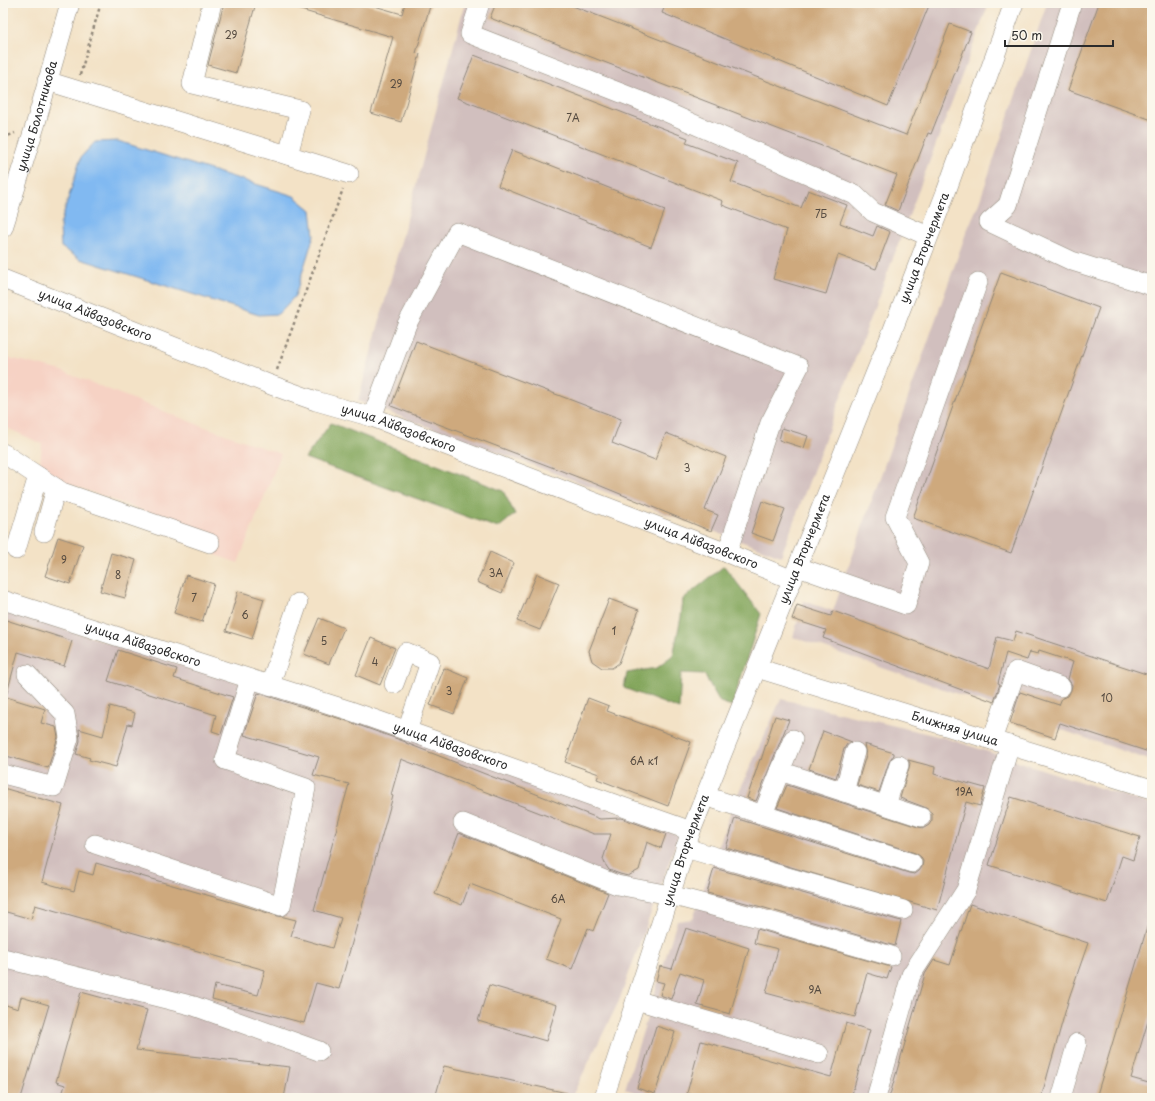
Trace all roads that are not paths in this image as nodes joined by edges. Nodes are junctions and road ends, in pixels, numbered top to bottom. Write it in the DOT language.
graph roads {
  1 [pos="70,3"];
  2 [pos="212,3"];
  3 [pos="480,3"];
  4 [pos="1014,3"];
  5 [pos="1072,3"];
  6 [pos="47,81"];
  7 [pos="288,155"];
  8 [pos="349,174"];
  9 [pos="3,228"];
  10 [pos="928,236"];
  11 [pos="3,279"];
  12 [pos="978,282"];
  13 [pos="1152,286"];
  14 [pos="372,417"];
  15 [pos="3,453"];
  16 [pos="38,476"];
  17 [pos="56,488"];
  18 [pos="44,532"];
  19 [pos="210,544"];
  20 [pos="16,550"];
  21 [pos="727,553"];
  22 [pos="795,574"];
  23 [pos="3,600"];
  24 [pos="298,603"];
  25 [pos="757,668"];
  26 [pos="27,674"];
  27 [pos="250,679"];
  28 [pos="394,684"];
  29 [pos="270,685"];
  30 [pos="1061,686"];
  31 [pos="407,731"];
  32 [pos="793,739"];
  33 [pos="992,740"];
  34 [pos="1010,745"];
  35 [pos="855,752"];
  36 [pos="899,765"];
  37 [pos="780,771"];
  38 [pos="3,774"];
  39 [pos="1152,790"];
  40 [pos="844,792"];
  41 [pos="705,796"];
  42 [pos="886,805"];
  43 [pos="763,814"];
  44 [pos="921,817"];
  45 [pos="463,823"];
  46 [pos="688,840"];
  47 [pos="95,844"];
  48 [pos="912,863"];
  49 [pos="670,895"];
  50 [pos="903,910"];
  51 [pos="891,956"];
  52 [pos="3,958"];
  53 [pos="636,1000"];
  54 [pos="1077,1043"];
  55 [pos="319,1051"];
  56 [pos="819,1054"];
  57 [pos="604,1098"];
  58 [pos="876,1098"];
  59 [pos="1061,1098"];
  1 -- 6 [label="street, улица Болотникова"];
  2 -- 7 [label="street"];
  3 -- 10 [label="street"];
  4 -- 10 [label="street, улица Вторчермета"];
  5 -- 13 [label="street"];
  6 -- 7 [label="street"];
  6 -- 9 [label="street, улица Болотникова"];
  7 -- 8 [label="street"];
  10 -- 22 [label="street, улица Вторчермета"];
  11 -- 14 [label="street, улица Айвазовского"];
  12 -- 22 [label="street, улица Айвазовского"];
  14 -- 21 [label="street, улица Айвазовского"];
  14 -- 21 [label="street"];
  15 -- 16 [label="street"];
  16 -- 17 [label="street"];
  16 -- 20 [label="street"];
  17 -- 18 [label="street"];
  17 -- 19 [label="street"];
  21 -- 22 [label="street, улица Айвазовского"];
  22 -- 25 [label="street, улица Вторчермета"];
  23 -- 27 [label="street, улица Айвазовского"];
  24 -- 29 [label="street"];
  25 -- 33 [label="street, Ближняя улица"];
  25 -- 41 [label="street, улица Вторчермета"];
  26 -- 38 [label="street"];
  27 -- 29 [label="street, улица Айвазовского"];
  27 -- 47 [label="street"];
  28 -- 31 [label="street"];
  29 -- 31 [label="street, улица Айвазовского"];
  30 -- 33 [label="street"];
  31 -- 46 [label="street, улица Айвазовского"];
  32 -- 37 [label="street"];
  33 -- 34 [label="street, Ближняя улица"];
  34 -- 39 [label="street, Ближняя улица"];
  34 -- 58 [label="street"];
  35 -- 40 [label="street"];
  36 -- 42 [label="street"];
  37 -- 40 [label="street"];
  37 -- 43 [label="street"];
  40 -- 42 [label="street"];
  41 -- 43 [label="street"];
  41 -- 46 [label="street, улица Вторчермета"];
  42 -- 44 [label="street"];
  43 -- 48 [label="street"];
  45 -- 49 [label="street"];
  46 -- 49 [label="street, улица Вторчермета"];
  46 -- 50 [label="street, улица Айвазовского"];
  49 -- 51 [label="street"];
  49 -- 53 [label="street, улица Вторчермета"];
  52 -- 55 [label="street"];
  53 -- 56 [label="street"];
  53 -- 57 [label="street, улица Вторчермета"];
  54 -- 59 [label="street"];
}
